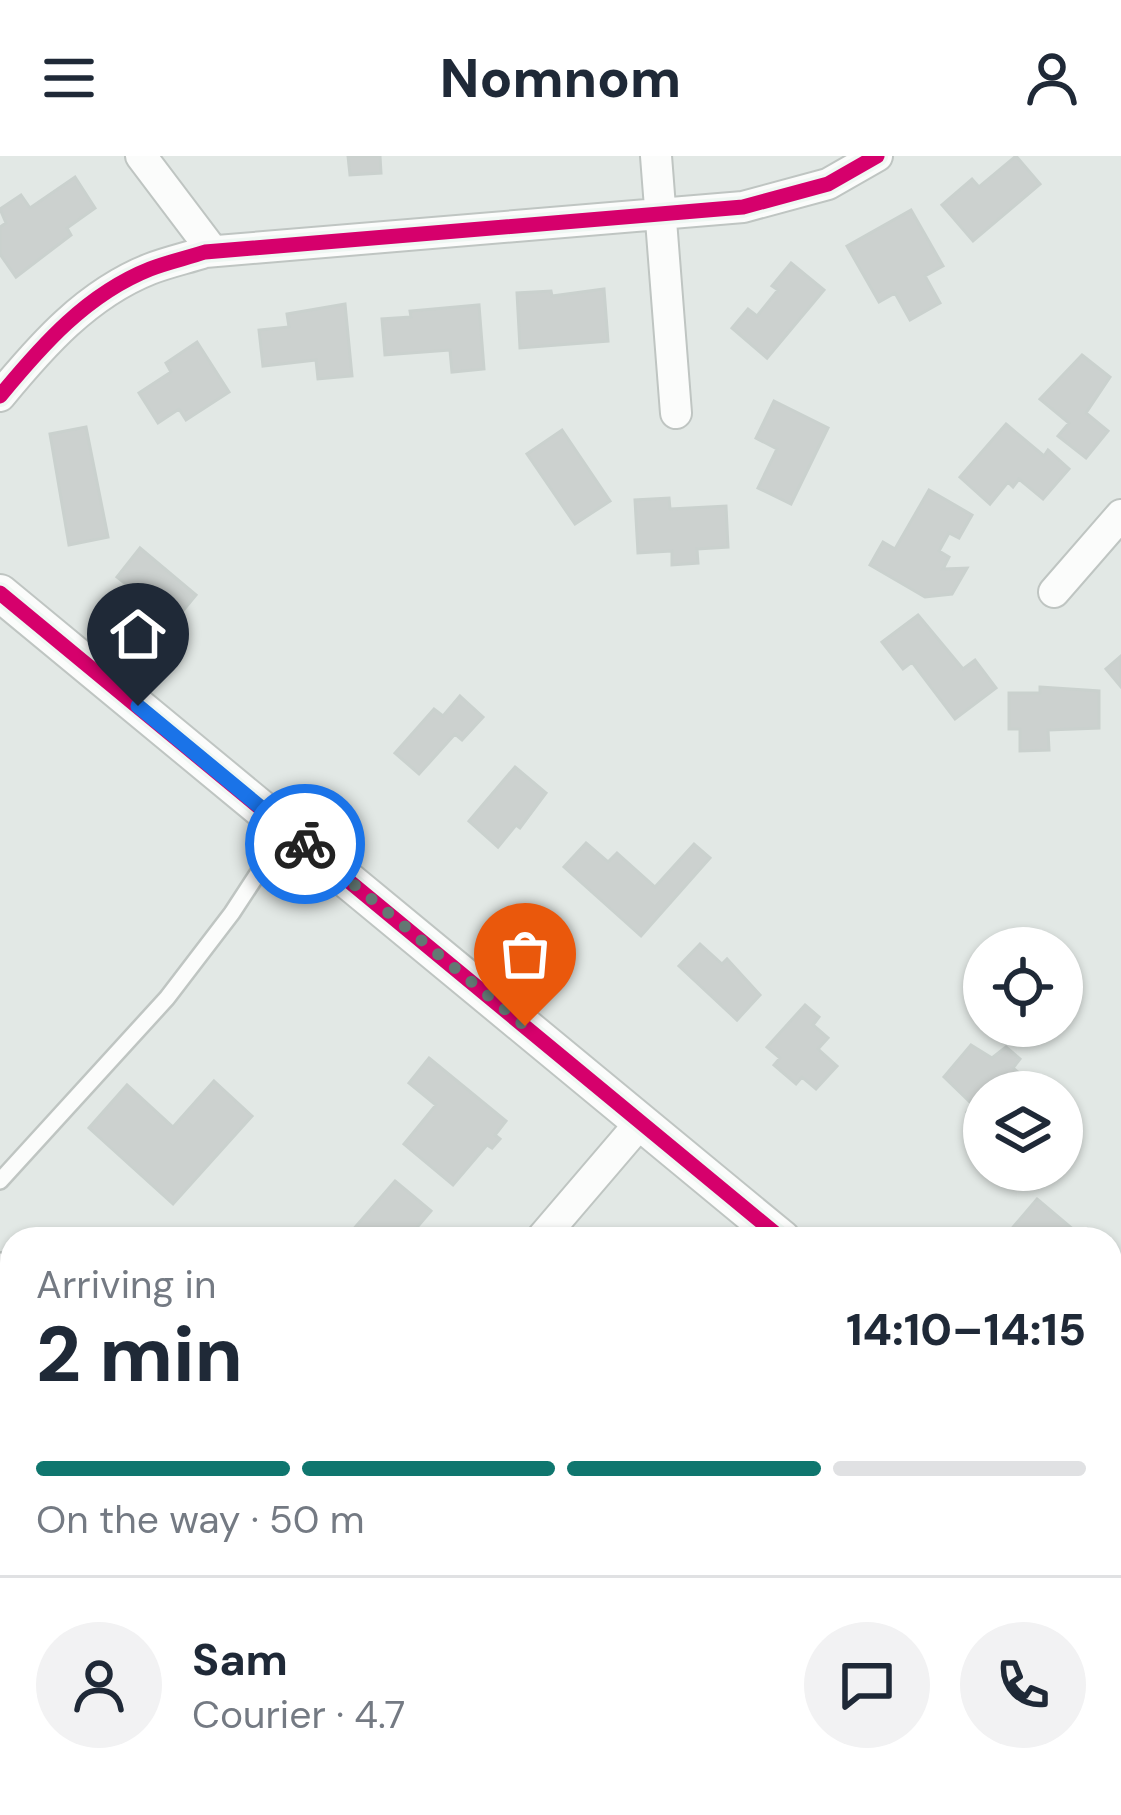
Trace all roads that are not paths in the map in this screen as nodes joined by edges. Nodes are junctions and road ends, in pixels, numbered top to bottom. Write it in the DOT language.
graph roads {
  1 [pos="141,156"];
  2 [pos="656,156"];
  3 [pos="877,156"];
  4 [pos="661,213"];
  5 [pos="212,250"];
  6 [pos="0,396"];
  7 [pos="676,412"];
  8 [pos="1121,515"];
  9 [pos="1054,592"];
  10 [pos="0,593"];
  11 [pos="287,829"];
  12 [pos="641,1122"];
  13 [pos="0,1180"];
  14 [pos="551,1227"];
  15 [pos="768,1227"];
  1 -- 5 [label="street"];
  2 -- 4 [label="street"];
  3 -- 4 [label="street"];
  4 -- 5 [label="street"];
  4 -- 7 [label="street"];
  5 -- 6 [label="street"];
  8 -- 9 [label="street"];
  10 -- 11 [label="street"];
  11 -- 12 [label="street"];
  11 -- 13 [label="lane"];
  12 -- 14 [label="street"];
  12 -- 15 [label="street"];
}
